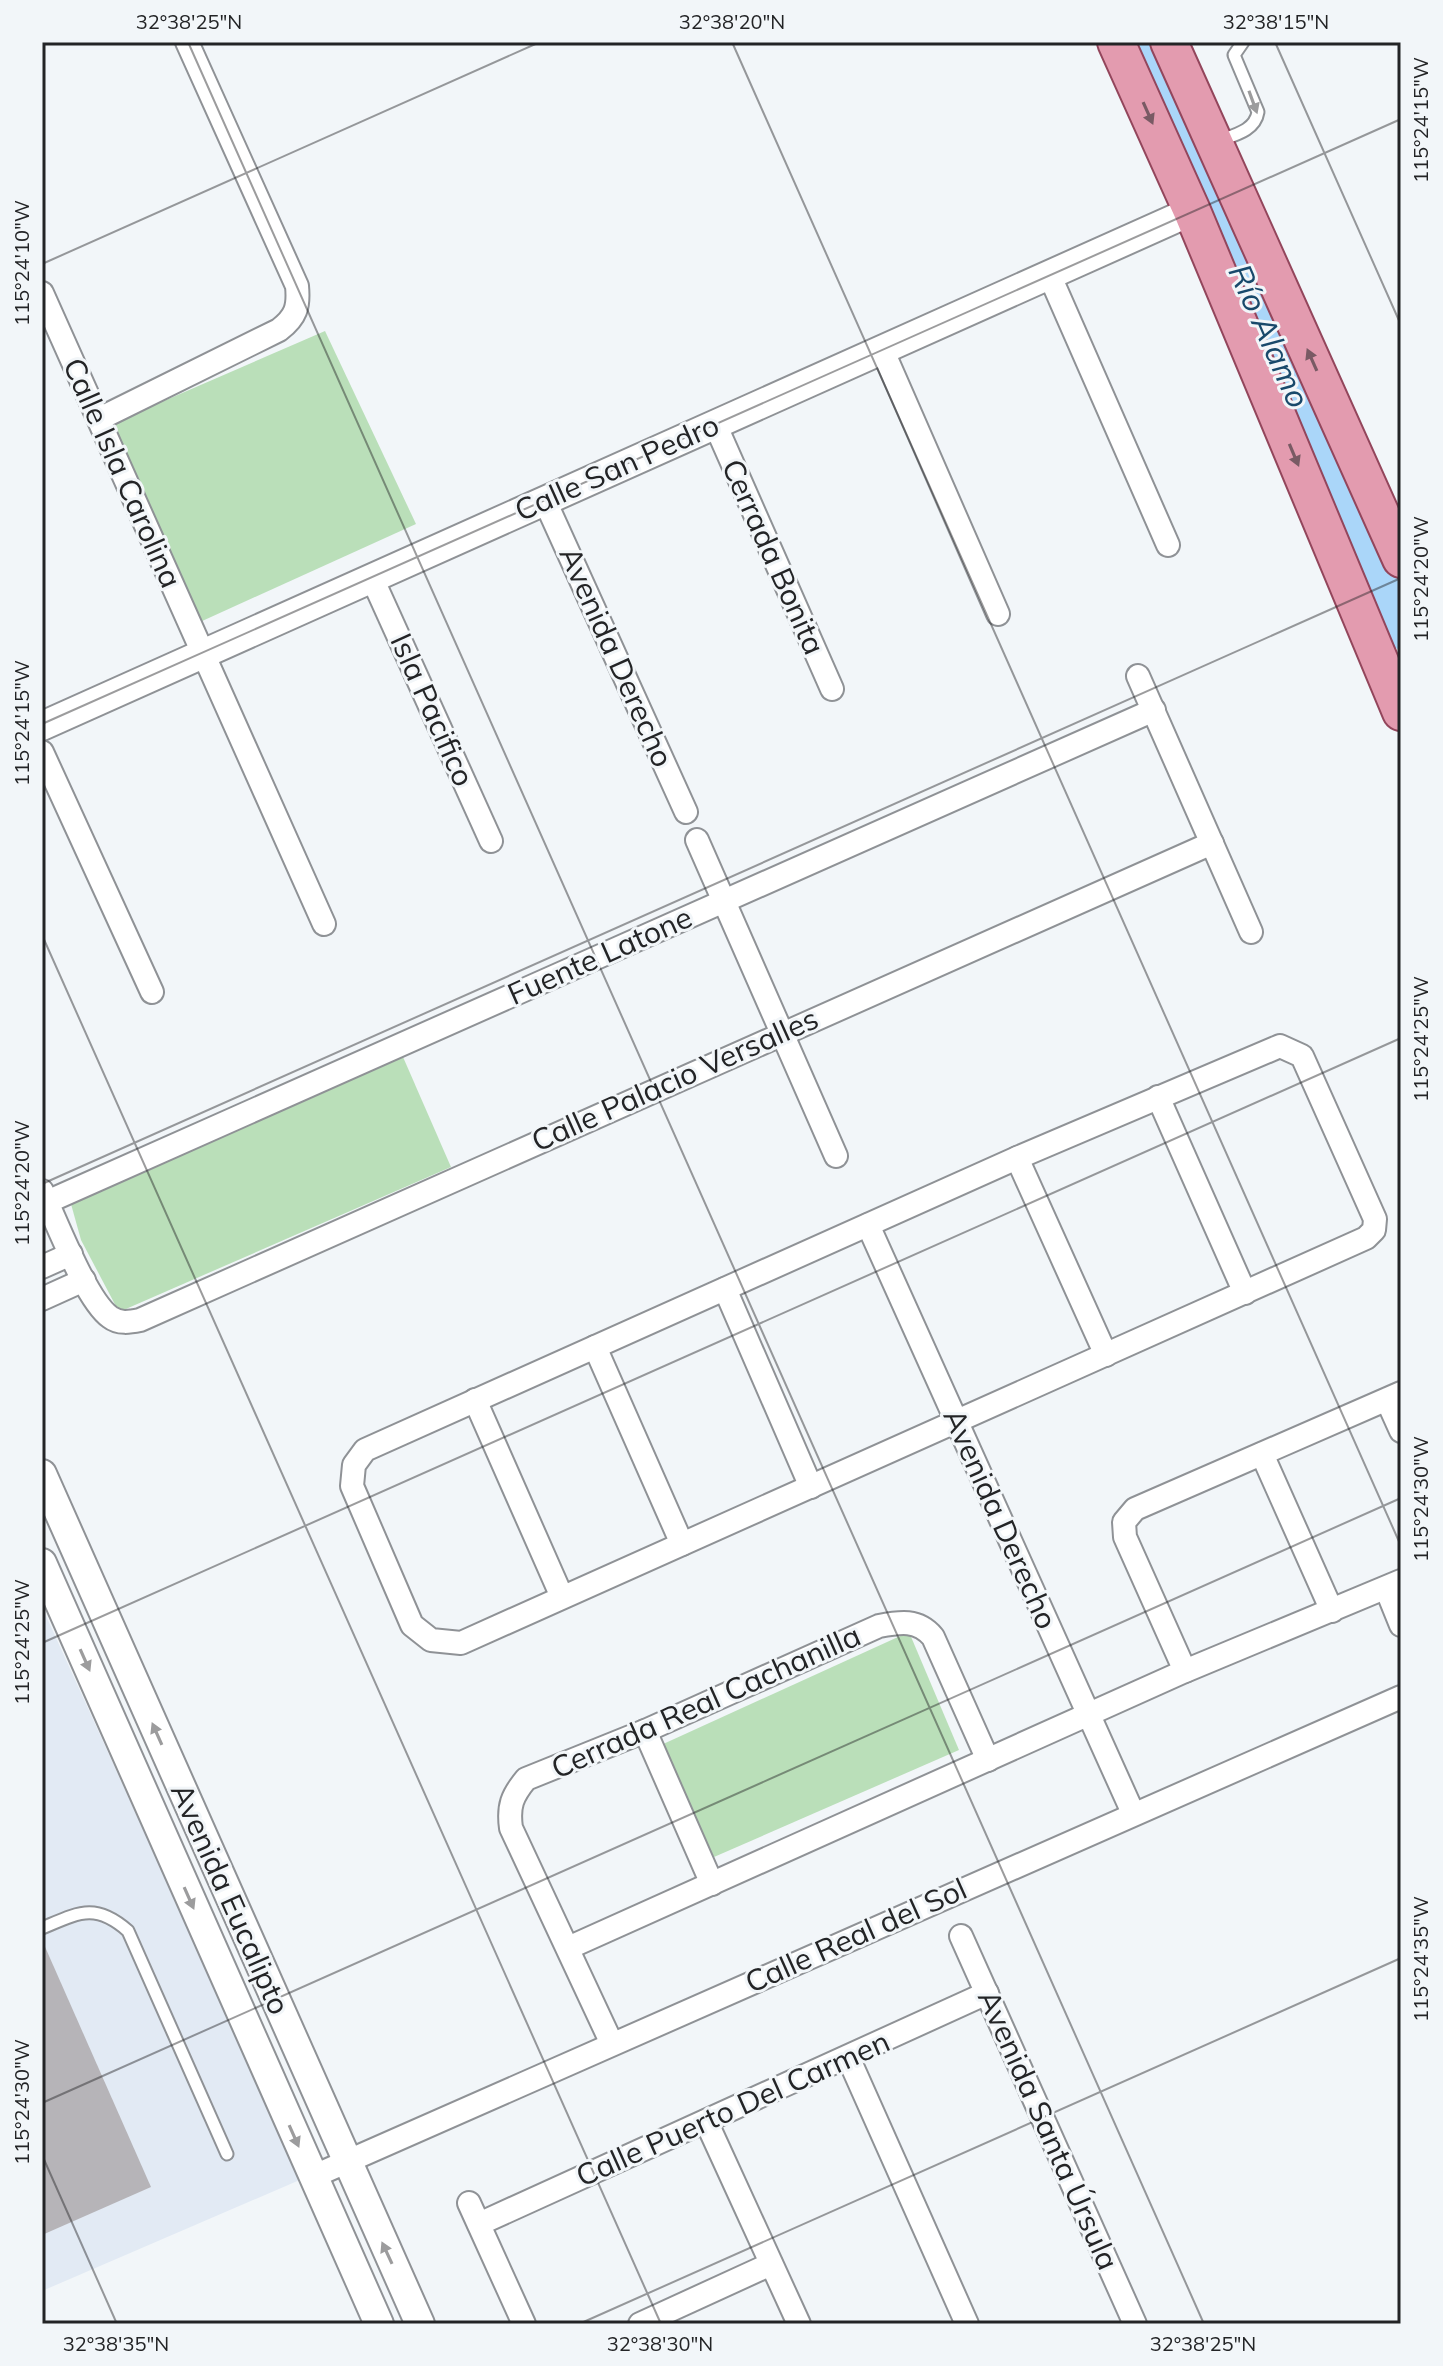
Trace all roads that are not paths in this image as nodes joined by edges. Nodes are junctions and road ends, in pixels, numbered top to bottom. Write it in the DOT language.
graph roads {
  1 [pos="187,42"];
  2 [pos="1116,42"];
  3 [pos="1169,42"];
  4 [pos="1243,42"];
  5 [pos="1215,143"];
  6 [pos="1192,211"];
  7 [pos="1049,274"];
  8 [pos="42,293"];
  9 [pos="1288,305"];
  10 [pos="882,349"];
  11 [pos="99,419"];
  12 [pos="715,424"];
  13 [pos="545,501"];
  14 [pos="1168,545"];
  15 [pos="1401,559"];
  16 [pos="372,578"];
  17 [pos="998,614"];
  18 [pos="203,653"];
  19 [pos="1138,676"];
  20 [pos="832,689"];
  21 [pos="1397,696"];
  22 [pos="1154,710"];
  23 [pos="42,726"];
  24 [pos="42,752"];
  25 [pos="686,812"];
  26 [pos="697,840"];
  27 [pos="491,841"];
  28 [pos="1212,843"];
  29 [pos="724,900"];
  30 [pos="324,924"];
  31 [pos="1251,932"];
  32 [pos="152,992"];
  33 [pos="781,1032"];
  34 [pos="1158,1097"];
  35 [pos="836,1156"];
  36 [pos="1017,1158"];
  37 [pos="45,1197"];
  38 [pos="868,1225"];
  39 [pos="71,1254"];
  40 [pos="42,1267"];
  41 [pos="84,1280"];
  42 [pos="725,1289"];
  43 [pos="1245,1293"];
  44 [pos="42,1299"];
  45 [pos="595,1347"];
  46 [pos="1106,1355"];
  47 [pos="1394,1397"];
  48 [pos="475,1400"];
  49 [pos="956,1422"];
  50 [pos="1401,1431"];
  51 [pos="1262,1454"];
  52 [pos="42,1474"];
  53 [pos="811,1487"];
  54 [pos="682,1544"];
  55 [pos="42,1563"];
  56 [pos="1393,1584"];
  57 [pos="562,1597"];
  58 [pos="1332,1611"];
  59 [pos="1401,1625"];
  60 [pos="1185,1671"];
  61 [pos="1401,1697"];
  62 [pos="1087,1715"];
  63 [pos="645,1731"];
  64 [pos="988,1760"];
  65 [pos="1133,1813"];
  66 [pos="712,1884"];
  67 [pos="42,1928"];
  68 [pos="961,1936"];
  69 [pos="568,1948"];
  70 [pos="987,1993"];
  71 [pos="612,2044"];
  72 [pos="848,2057"];
  73 [pos="706,2121"];
  74 [pos="227,2154"];
  75 [pos="346,2162"];
  76 [pos="312,2177"];
  77 [pos="469,2203"];
  78 [pos="479,2224"];
  79 [pos="771,2264"];
  80 [pos="379,2324"];
  81 [pos="420,2324"];
  82 [pos="524,2324"];
  83 [pos="640,2324"];
  84 [pos="799,2324"];
  85 [pos="967,2324"];
  86 [pos="1135,2324"];
  1 -- 11 [label="street"];
  2 -- 6 [label="main road, one-way"];
  3 -- 5 [label="main road"];
  4 -- 5 [label="lane, one-way"];
  5 -- 9 [label="main road"];
  6 -- 7 [label="street, Calle San Pedro"];
  6 -- 9 [label="main road"];
  6 -- 21 [label="main road, one-way"];
  7 -- 10 [label="street, Calle San Pedro"];
  7 -- 14 [label="street"];
  8 -- 11 [label="street, Calle Isla Carolina"];
  15 -- 9 [label="main road, one-way"];
  10 -- 12 [label="street, Calle San Pedro"];
  10 -- 17 [label="street"];
  11 -- 18 [label="street, Calle Isla Carolina"];
  12 -- 13 [label="street, Calle San Pedro"];
  12 -- 20 [label="street, Cerrada Bonita"];
  13 -- 16 [label="street, Calle San Pedro"];
  13 -- 25 [label="street, Avenida Derecho"];
  16 -- 18 [label="street, Calle San Pedro"];
  16 -- 27 [label="street, Isla Pacifico"];
  18 -- 23 [label="street, Calle San Pedro"];
  18 -- 30 [label="street, Calle Isla Carolina"];
  19 -- 22 [label="street"];
  22 -- 28 [label="street"];
  22 -- 29 [label="street, Fuente Latone"];
  24 -- 32 [label="street"];
  26 -- 29 [label="street"];
  28 -- 31 [label="street"];
  28 -- 33 [label="street, Calle Palacio Versalles"];
  29 -- 33 [label="street"];
  29 -- 37 [label="street, Fuente Latone"];
  33 -- 35 [label="street"];
  33 -- 41 [label="street, Calle Palacio Versalles"];
  34 -- 36 [label="street"];
  34 -- 43 [label="street"];
  34 -- 43 [label="street"];
  36 -- 38 [label="street"];
  36 -- 46 [label="street"];
  37 -- 39 [label="street"];
  38 -- 42 [label="street"];
  38 -- 49 [label="street, Avenida Derecho"];
  39 -- 40 [label="street"];
  39 -- 41 [label="street"];
  41 -- 44 [label="street"];
  42 -- 45 [label="street"];
  42 -- 53 [label="street"];
  43 -- 46 [label="street"];
  45 -- 48 [label="street"];
  45 -- 54 [label="street"];
  46 -- 49 [label="street"];
  47 -- 50 [label="street"];
  47 -- 51 [label="street"];
  48 -- 57 [label="street"];
  48 -- 57 [label="street"];
  49 -- 53 [label="street"];
  49 -- 62 [label="street, Avenida Derecho"];
  51 -- 58 [label="street"];
  51 -- 60 [label="street"];
  75 -- 52 [label="street, Avenida Eucalipto, one-way"];
  53 -- 54 [label="street"];
  54 -- 57 [label="street"];
  55 -- 76 [label="street, Avenida Eucalipto, one-way"];
  56 -- 58 [label="street"];
  56 -- 59 [label="street"];
  58 -- 60 [label="street"];
  60 -- 62 [label="street"];
  61 -- 65 [label="street, Calle Real del Sol"];
  62 -- 64 [label="street"];
  62 -- 65 [label="street, Avenida Derecho"];
  63 -- 64 [label="street, Cerrada Real Cachanilla"];
  63 -- 66 [label="street"];
  63 -- 69 [label="street, Cerrada Real Cachanilla"];
  64 -- 66 [label="street"];
  65 -- 71 [label="street, Calle Real del Sol"];
  66 -- 69 [label="street"];
  67 -- 74 [label="lane"];
  68 -- 70 [label="street, Avenida Santa Úrsula"];
  69 -- 71 [label="street, Cerrada Real Cachanilla"];
  70 -- 72 [label="street, Calle Puerto Del Carmen"];
  70 -- 86 [label="street, Avenida Santa Úrsula"];
  71 -- 75 [label="street, Calle Real del Sol"];
  72 -- 73 [label="street, Calle Puerto Del Carmen"];
  72 -- 85 [label="street"];
  73 -- 78 [label="street, Calle Puerto Del Carmen"];
  73 -- 79 [label="street"];
  75 -- 76 [label="street, Calle Real del Sol"];
  81 -- 75 [label="street, Avenida Eucalipto, one-way"];
  76 -- 80 [label="street, Avenida Eucalipto"];
  77 -- 78 [label="street"];
  78 -- 82 [label="street"];
  79 -- 83 [label="street"];
  79 -- 84 [label="street"];
}
